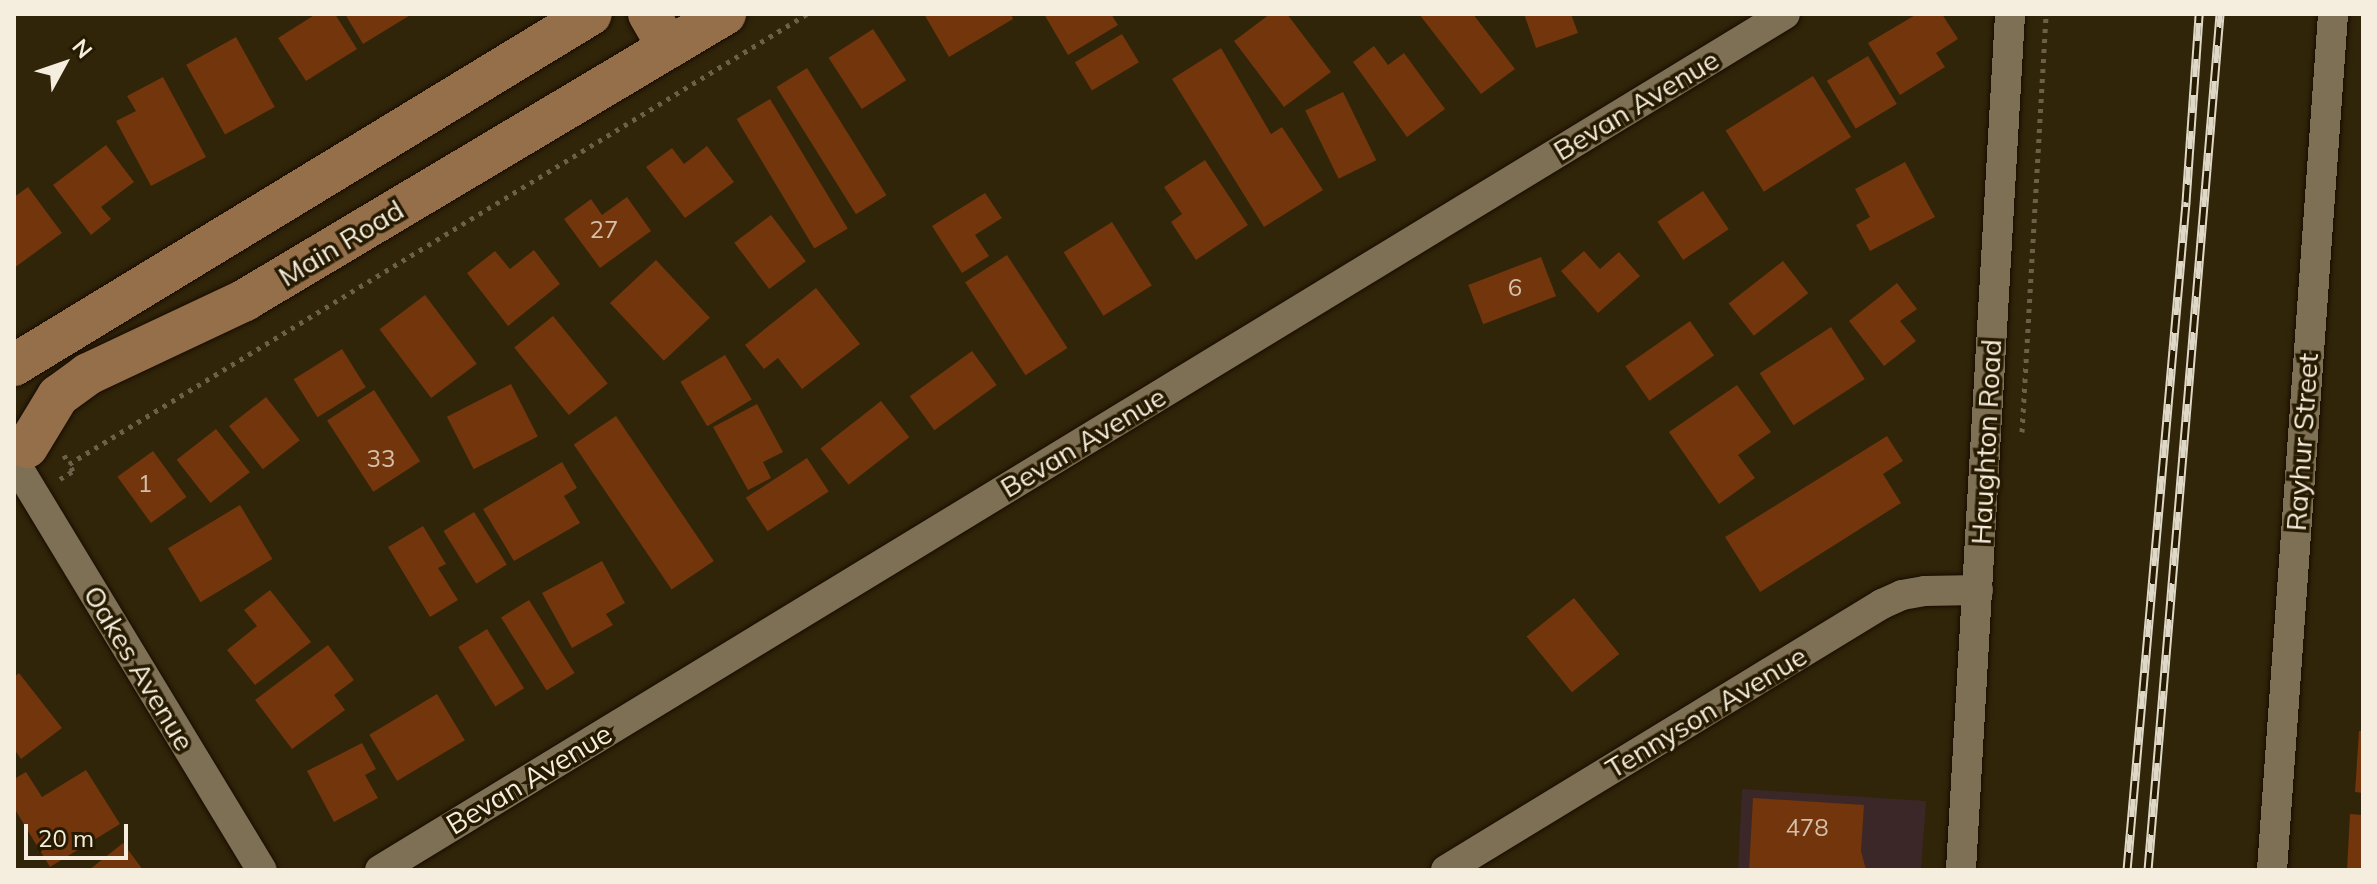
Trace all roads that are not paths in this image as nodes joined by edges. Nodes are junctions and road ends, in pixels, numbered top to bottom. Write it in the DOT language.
graph roads {
  1 [pos="591,14"];
  2 [pos="725,14"];
  3 [pos="1785,14"];
  4 [pos="2010,14"];
  5 [pos="2333,14"];
  6 [pos="659,31"];
  7 [pos="14,365"];
  8 [pos="14,386"];
  9 [pos="31,457"];
  10 [pos="1978,590"];
  11 [pos="262,870"];
  12 [pos="380,870"];
  13 [pos="1446,870"];
  14 [pos="1961,870"];
  15 [pos="2272,870"];
  1 -- 7 [label="main road"];
  2 -- 6 [label="main road, Main Road"];
  3 -- 12 [label="street, Bevan Avenue"];
  4 -- 10 [label="street, Haughton Road"];
  5 -- 15 [label="street, Rayhur Street"];
  6 -- 9 [label="main road, Main Road"];
  8 -- 9 [label="main road"];
  9 -- 11 [label="street, Oakes Avenue"];
  10 -- 13 [label="street, Tennyson Avenue"];
  10 -- 14 [label="street, Haughton Road"];
}
